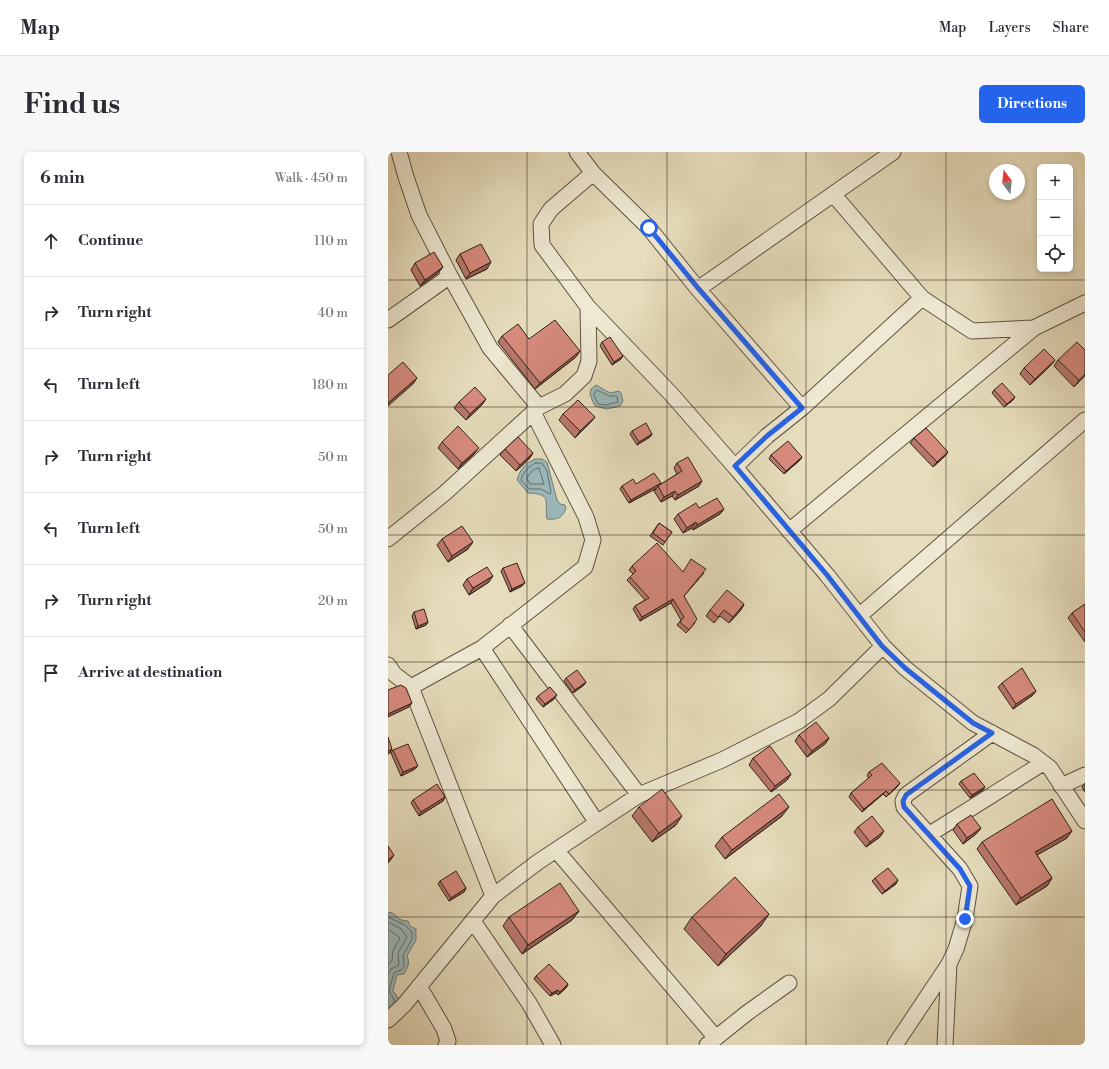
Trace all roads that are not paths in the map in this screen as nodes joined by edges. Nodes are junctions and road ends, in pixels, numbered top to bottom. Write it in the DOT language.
graph roads {
  1 [pos="400,152"];
  2 [pos="577,152"];
  3 [pos="893,152"];
  4 [pos="592,173"];
  5 [pos="833,194"];
  6 [pos="450,276"];
  7 [pos="698,288"];
  8 [pos="922,298"];
  9 [pos="1085,303"];
  10 [pos="588,307"];
  11 [pos="388,320"];
  12 [pos="1034,328"];
  13 [pos="802,408"];
  14 [pos="536,409"];
  15 [pos="1085,420"];
  16 [pos="735,466"];
  17 [pos="789,531"];
  18 [pos="388,540"];
  19 [pos="860,616"];
  20 [pos="510,625"];
  21 [pos="882,646"];
  22 [pos="482,648"];
  23 [pos="388,665"];
  24 [pos="411,686"];
  25 [pos="992,733"];
  26 [pos="1043,763"];
  27 [pos="1085,775"];
  28 [pos="1061,786"];
  29 [pos="639,795"];
  30 [pos="1085,821"];
  31 [pos="597,823"];
  32 [pos="930,834"];
  33 [pos="556,850"];
  34 [pos="493,896"];
  35 [pos="473,921"];
  36 [pos="949,964"];
  37 [pos="789,983"];
  38 [pos="418,986"];
  39 [pos="388,1020"];
  40 [pos="712,1041"];
  41 [pos="446,1045"];
  42 [pos="554,1045"];
  43 [pos="895,1045"];
  44 [pos="945,1045"];
  1 -- 6 [label="street"];
  2 -- 4 [label="street"];
  3 -- 5 [label="street"];
  4 -- 7 [label="street"];
  4 -- 10 [label="street"];
  5 -- 7 [label="street"];
  5 -- 8 [label="street"];
  6 -- 11 [label="street"];
  6 -- 14 [label="street"];
  7 -- 13 [label="street"];
  8 -- 12 [label="street"];
  8 -- 13 [label="street"];
  9 -- 12 [label="street"];
  10 -- 14 [label="street"];
  10 -- 16 [label="street"];
  12 -- 17 [label="street"];
  13 -- 16 [label="street"];
  14 -- 18 [label="street"];
  14 -- 20 [label="street"];
  15 -- 19 [label="street"];
  16 -- 17 [label="street"];
  17 -- 19 [label="street"];
  19 -- 21 [label="street"];
  20 -- 22 [label="street"];
  20 -- 29 [label="street"];
  21 -- 25 [label="street"];
  21 -- 29 [label="street"];
  22 -- 24 [label="street"];
  22 -- 31 [label="street"];
  23 -- 24 [label="street"];
  24 -- 34 [label="street"];
  25 -- 26 [label="street"];
  25 -- 32 [label="street"];
  26 -- 28 [label="street"];
  26 -- 32 [label="street"];
  27 -- 28 [label="street"];
  28 -- 30 [label="street"];
  29 -- 31 [label="street"];
  31 -- 33 [label="street"];
  32 -- 36 [label="street"];
  33 -- 34 [label="street"];
  33 -- 40 [label="street"];
  34 -- 35 [label="street"];
  35 -- 38 [label="street"];
  35 -- 42 [label="street"];
  36 -- 43 [label="street"];
  36 -- 44 [label="street"];
  37 -- 40 [label="street"];
  38 -- 39 [label="street"];
  38 -- 41 [label="street"];
}
